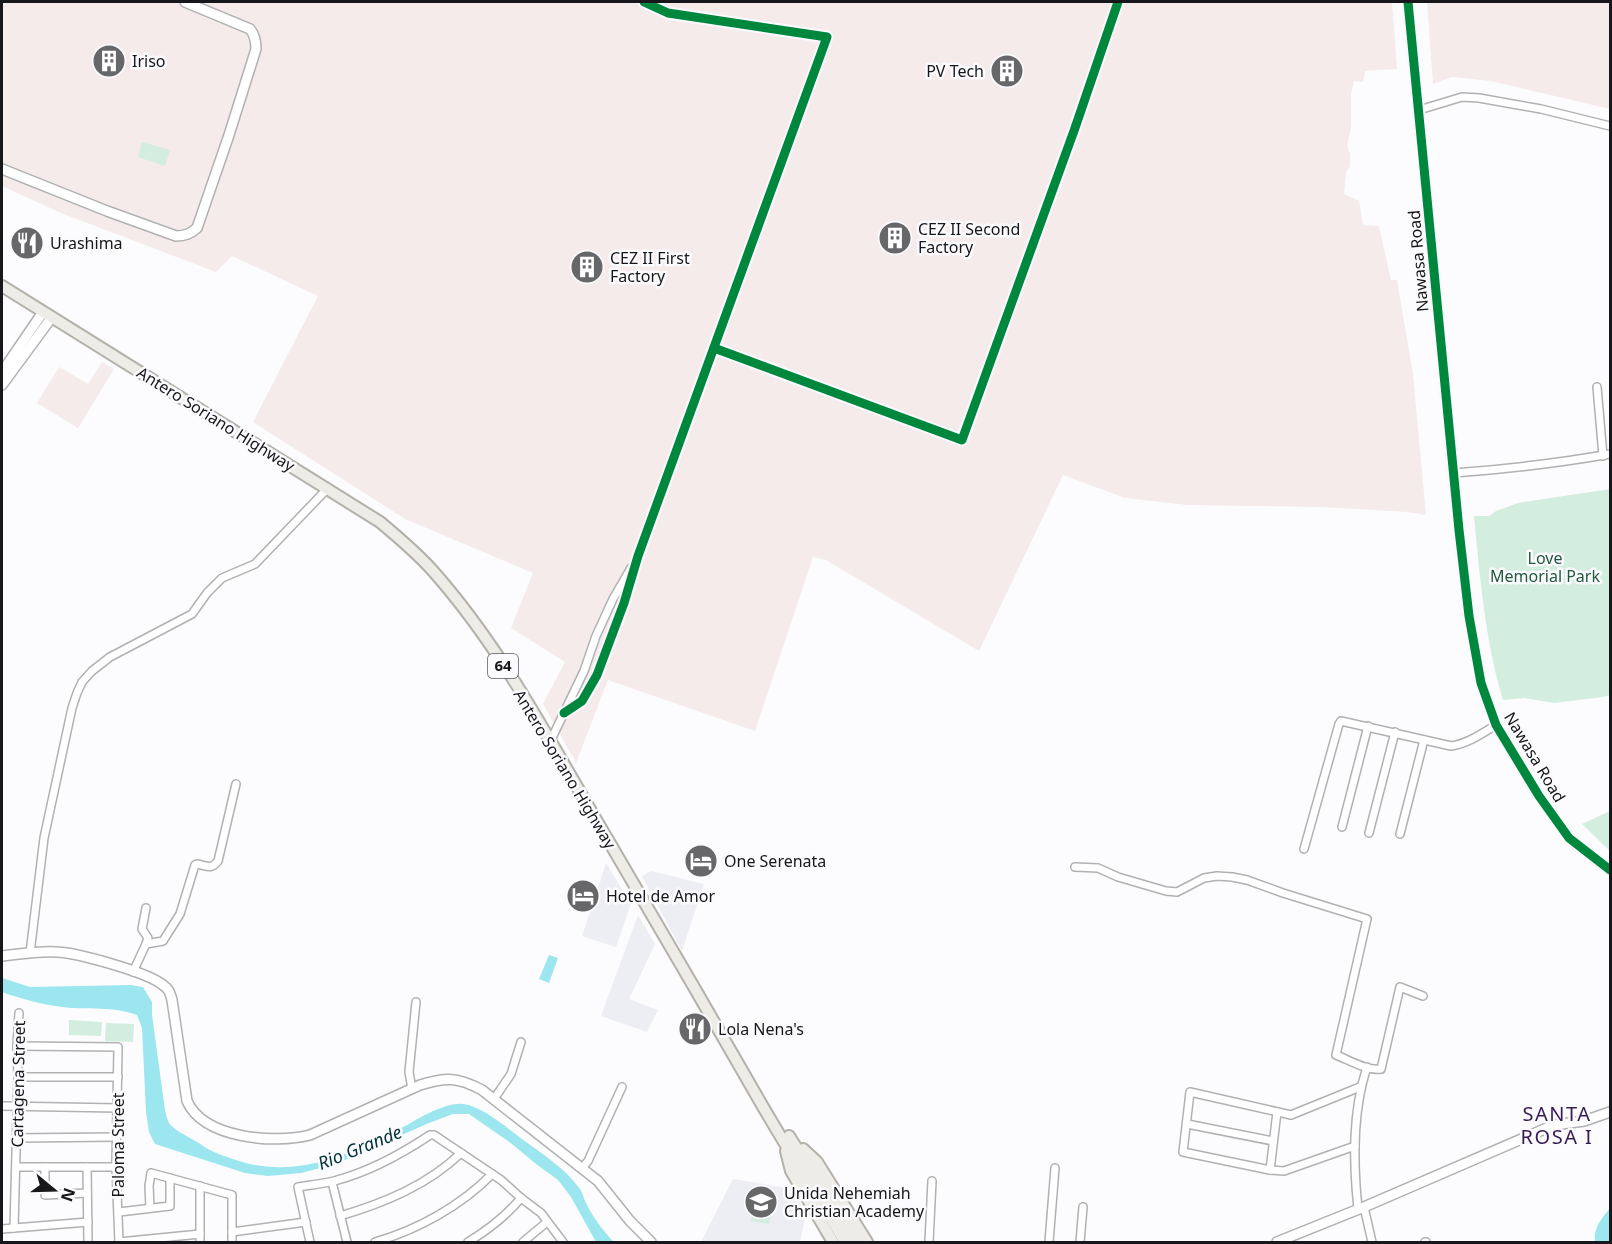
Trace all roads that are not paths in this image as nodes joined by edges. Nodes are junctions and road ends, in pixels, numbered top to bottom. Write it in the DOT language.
graph roads {
  1 [pos="185,2"];
  2 [pos="644,2"];
  3 [pos="1118,2"];
  4 [pos="1408,2"];
  5 [pos="1419,110"];
  6 [pos="1611,126"];
  7 [pos="2,169"];
  8 [pos="2,286"];
  9 [pos="48,314"];
  10 [pos="714,348"];
  11 [pos="2,372"];
  12 [pos="2,385"];
  13 [pos="1597,387"];
  14 [pos="1607,455"];
  15 [pos="1454,473"];
  16 [pos="328,488"];
  17 [pos="638,556"];
  18 [pos="564,713"];
  19 [pos="1496,725"];
  20 [pos="1368,726"];
  21 [pos="1395,732"];
  22 [pos="1424,740"];
  23 [pos="550,742"];
  24 [pos="236,784"];
  25 [pos="1341,827"];
  26 [pos="1369,833"];
  27 [pos="1400,834"];
  28 [pos="1304,849"];
  29 [pos="1075,867"];
  30 [pos="1611,870"];
  31 [pos="146,908"];
  32 [pos="146,944"];
  33 [pos="30,953"];
  34 [pos="2,956"];
  35 [pos="133,972"];
  36 [pos="1423,996"];
  37 [pos="416,1002"];
  38 [pos="19,1013"];
  39 [pos="521,1042"];
  40 [pos="17,1047"];
  41 [pos="1367,1067"];
  42 [pos="18,1077"];
  43 [pos="118,1077"];
  44 [pos="622,1087"];
  45 [pos="1360,1087"];
  46 [pos="412,1089"];
  47 [pos="494,1099"];
  48 [pos="2,1106"];
  49 [pos="17,1106"];
  50 [pos="117,1108"];
  51 [pos="1277,1112"];
  52 [pos="1611,1112"];
  53 [pos="1187,1124"];
  54 [pos="784,1134"];
  55 [pos="117,1137"];
  56 [pos="17,1138"];
  57 [pos="1273,1141"];
  58 [pos="1355,1146"];
  59 [pos="461,1153"];
  60 [pos="16,1167"];
  61 [pos="45,1167"];
  62 [pos="87,1167"];
  63 [pos="116,1167"];
  64 [pos="582,1168"];
  65 [pos="1055,1168"];
  66 [pos="1270,1170"];
  67 [pos="492,1174"];
  68 [pos="170,1178"];
  69 [pos="932,1181"];
  70 [pos="332,1182"];
  71 [pos="200,1186"];
  72 [pos="87,1192"];
  73 [pos="521,1198"];
  74 [pos="1083,1207"];
  75 [pos="150,1208"];
  76 [pos="1361,1208"];
  77 [pos="118,1212"];
  78 [pos="340,1216"];
  79 [pos="88,1222"];
  80 [pos="306,1222"];
  81 [pos="547,1222"];
  82 [pos="15,1228"];
  83 [pos="2,1229"];
  84 [pos="232,1232"];
  85 [pos="200,1234"];
  86 [pos="88,1242"];
  87 [pos="119,1242"];
  88 [pos="200,1242"];
  89 [pos="232,1242"];
  90 [pos="310,1242"];
  91 [pos="347,1242"];
  92 [pos="375,1242"];
  93 [pos="468,1242"];
  94 [pos="523,1242"];
  95 [pos="563,1242"];
  96 [pos="651,1242"];
  97 [pos="833,1242"];
  98 [pos="844,1242"];
  99 [pos="856,1242"];
  100 [pos="867,1242"];
  101 [pos="928,1242"];
  102 [pos="1049,1242"];
  103 [pos="1080,1242"];
  104 [pos="1277,1242"];
  105 [pos="1372,1242"];
  1 -- 7 [label="street"];
  2 -- 10 [label="street"];
  3 -- 10 [label="street"];
  4 -- 5 [label="street, Nawasa Road"];
  5 -- 6 [label="street"];
  5 -- 15 [label="street, Nawasa Road"];
  8 -- 9 [label="main road, Antero Soriano Highway / 64"];
  9 -- 11 [label="street"];
  9 -- 12 [label="street"];
  9 -- 16 [label="main road, Antero Soriano Highway / 64"];
  10 -- 17 [label="street"];
  13 -- 14 [label="street"];
  14 -- 15 [label="street"];
  15 -- 19 [label="street, Nawasa Road"];
  16 -- 23 [label="main road, Antero Soriano Highway / 64"];
  16 -- 33 [label="street"];
  17 -- 18 [label="street"];
  17 -- 18 [label="street"];
  18 -- 23 [label="street"];
  19 -- 22 [label="street"];
  19 -- 30 [label="street, Nawasa Road"];
  20 -- 21 [label="street"];
  20 -- 25 [label="street"];
  20 -- 28 [label="street"];
  21 -- 22 [label="street"];
  21 -- 26 [label="street"];
  22 -- 27 [label="street"];
  23 -- 54 [label="main road, Antero Soriano Highway / 64"];
  24 -- 32 [label="street"];
  29 -- 41 [label="street"];
  31 -- 32 [label="street"];
  32 -- 35 [label="street"];
  33 -- 34 [label="street"];
  33 -- 35 [label="street"];
  35 -- 46 [label="street"];
  36 -- 41 [label="street"];
  37 -- 46 [label="street"];
  38 -- 40 [label="street, Cartagena Street"];
  39 -- 47 [label="street"];
  40 -- 42 [label="street, Cartagena Street"];
  40 -- 43 [label="street, Paloma Street"];
  41 -- 45 [label="street"];
  42 -- 43 [label="street"];
  42 -- 49 [label="street, Cartagena Street"];
  43 -- 50 [label="street, Paloma Street"];
  44 -- 64 [label="street"];
  45 -- 51 [label="street"];
  45 -- 58 [label="street"];
  46 -- 47 [label="street"];
  47 -- 64 [label="street"];
  48 -- 49 [label="street"];
  49 -- 50 [label="street"];
  49 -- 56 [label="street, Cartagena Street"];
  50 -- 55 [label="street, Paloma Street"];
  51 -- 53 [label="street"];
  51 -- 57 [label="street"];
  52 -- 76 [label="street"];
  53 -- 57 [label="street"];
  53 -- 66 [label="street"];
  54 -- 97 [label="main road"];
  54 -- 98 [label="main road, Antero Soriano Highway / 64"];
  54 -- 99 [label="main road, Antero Soriano Highway / 64"];
  54 -- 100 [label="main road"];
  55 -- 56 [label="street"];
  55 -- 63 [label="street, Paloma Street"];
  56 -- 60 [label="street, Cartagena Street"];
  57 -- 66 [label="street"];
  58 -- 66 [label="street"];
  58 -- 76 [label="street"];
  59 -- 67 [label="street"];
  59 -- 70 [label="street"];
  59 -- 78 [label="street"];
  60 -- 61 [label="street"];
  60 -- 82 [label="street, Cartagena Street"];
  61 -- 62 [label="street"];
  61 -- 72 [label="street"];
  62 -- 63 [label="street"];
  62 -- 72 [label="street"];
  63 -- 77 [label="street, Paloma Street"];
  64 -- 96 [label="street"];
  65 -- 102 [label="street"];
  67 -- 73 [label="street"];
  67 -- 92 [label="street"];
  68 -- 71 [label="street"];
  68 -- 75 [label="street"];
  68 -- 75 [label="street"];
  69 -- 101 [label="street"];
  70 -- 78 [label="street"];
  70 -- 80 [label="street"];
  71 -- 84 [label="street"];
  71 -- 85 [label="street"];
  72 -- 79 [label="street"];
  73 -- 81 [label="street"];
  73 -- 93 [label="street"];
  74 -- 103 [label="street"];
  75 -- 77 [label="street"];
  76 -- 104 [label="street"];
  76 -- 105 [label="street"];
  77 -- 87 [label="street, Paloma Street"];
  78 -- 91 [label="street"];
  79 -- 82 [label="street"];
  79 -- 86 [label="street"];
  80 -- 84 [label="street"];
  80 -- 90 [label="street"];
  81 -- 94 [label="street"];
  81 -- 95 [label="street"];
  82 -- 83 [label="street"];
  84 -- 89 [label="street"];
  85 -- 87 [label="street"];
  85 -- 88 [label="street"];
}
